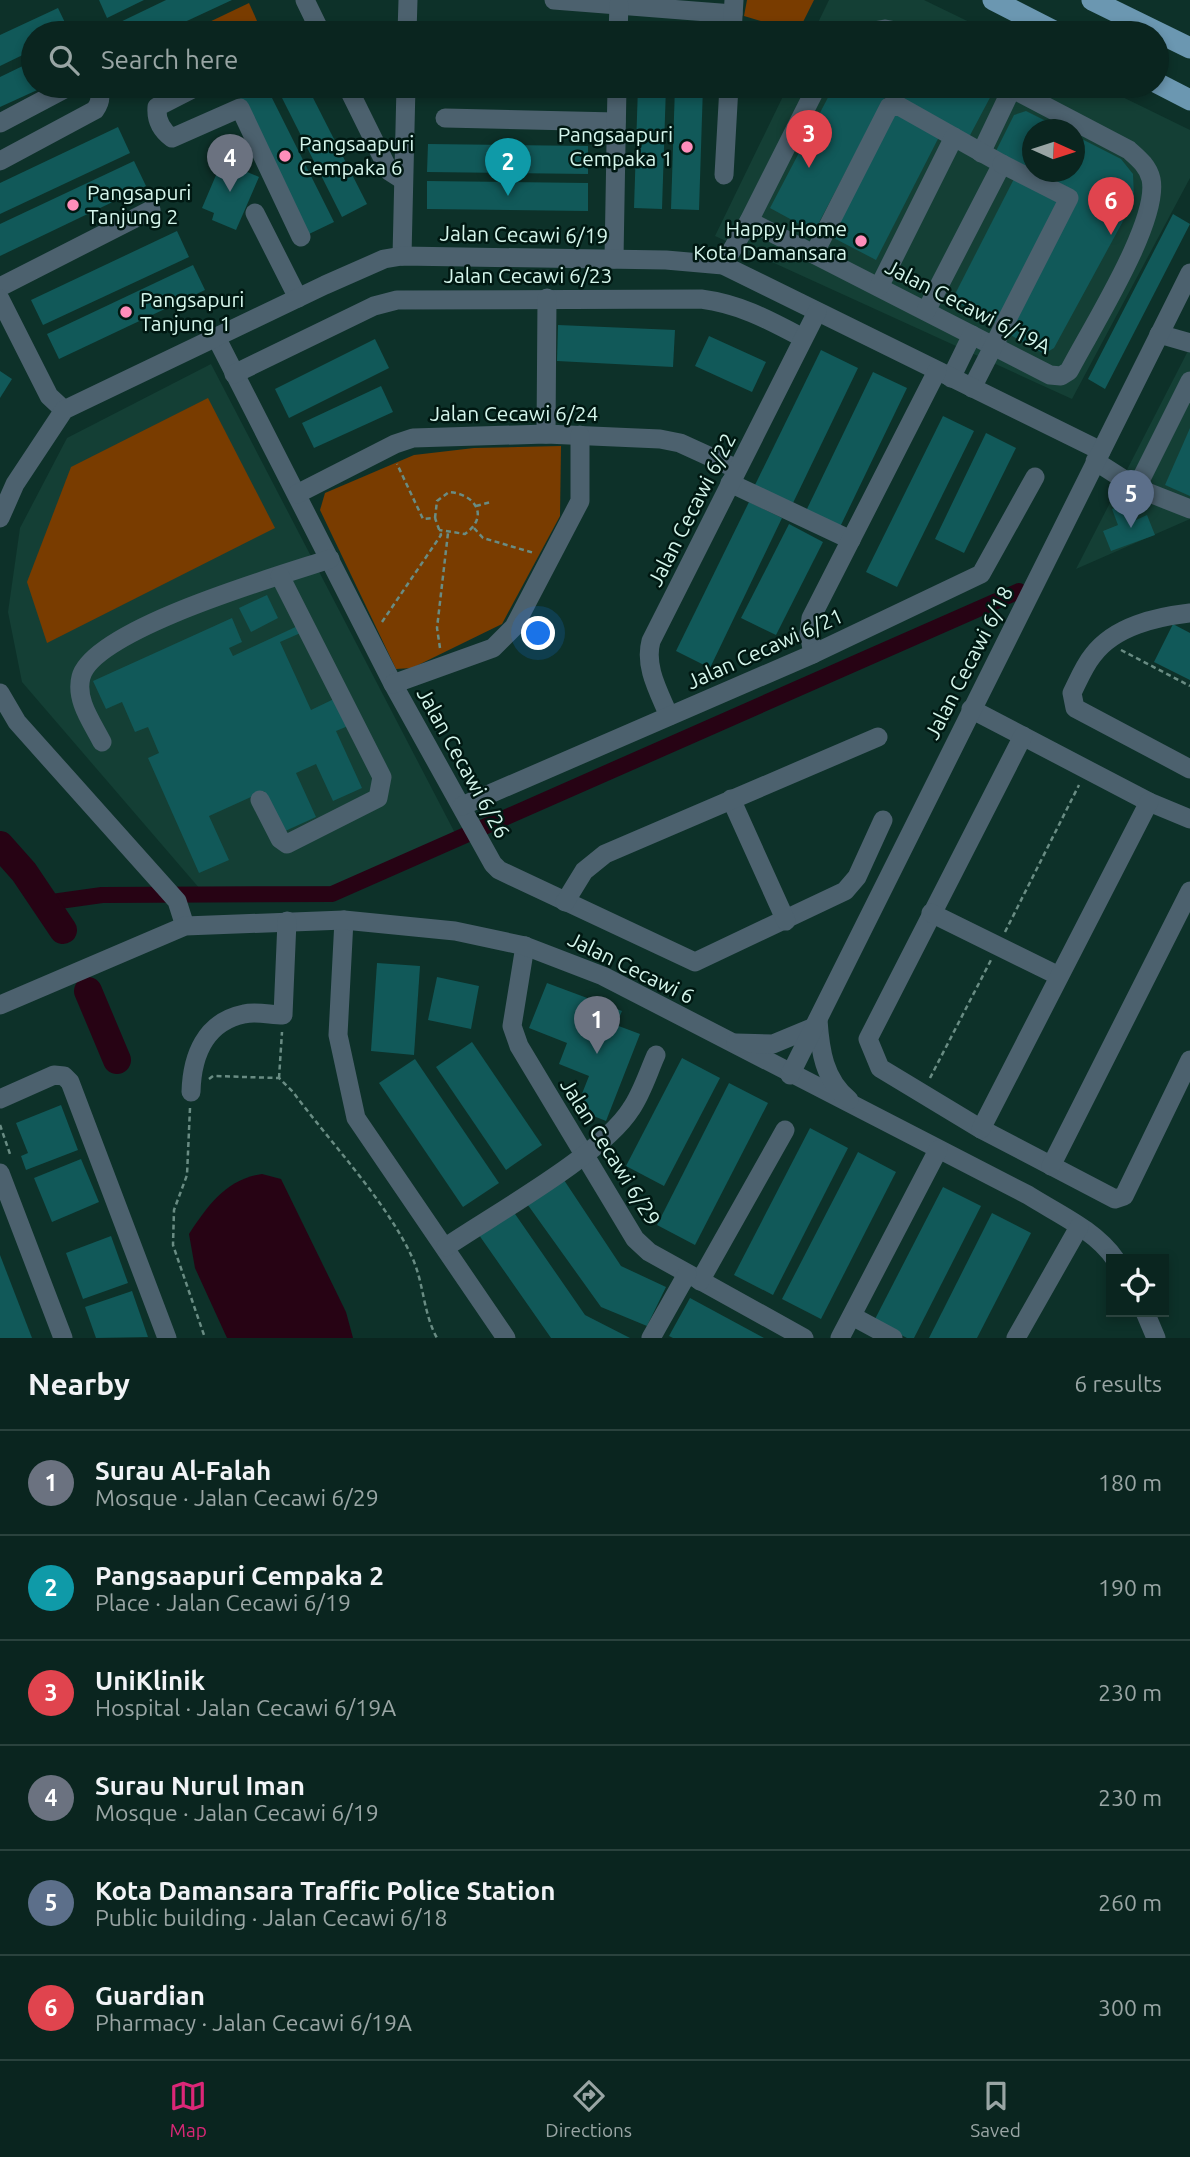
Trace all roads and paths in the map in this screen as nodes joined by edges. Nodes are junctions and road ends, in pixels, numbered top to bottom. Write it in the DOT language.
graph roads {
  1 [pos="305,0"];
  2 [pos="408,0"];
  3 [pos="554,0"];
  4 [pos="993,0"];
  5 [pos="1093,0"];
  6 [pos="619,5"];
  7 [pos="733,16"];
  8 [pos="311,21"];
  9 [pos="407,21"];
  10 [pos="618,21"];
  11 [pos="1034,21"];
  12 [pos="1135,21"];
  13 [pos="1169,38"];
  14 [pos="1190,48"];
  15 [pos="1169,89"];
  16 [pos="47,98"];
  17 [pos="99,98"];
  18 [pos="175,98"];
  19 [pos="353,98"];
  20 [pos="406,98"];
  21 [pos="617,98"];
  22 [pos="728,98"];
  23 [pos="811,98"];
  24 [pos="1004,98"];
  25 [pos="1030,98"];
  26 [pos="1190,100"];
  27 [pos="445,118"];
  28 [pos="616,122"];
  29 [pos="0,123"];
  30 [pos="954,137"];
  31 [pos="981,153"];
  32 [pos="0,161"];
  33 [pos="1002,164"];
  34 [pos="724,175"];
  35 [pos="404,180"];
  36 [pos="151,210"];
  37 [pos="255,213"];
  38 [pos="749,220"];
  39 [pos="301,237"];
  40 [pos="814,254"];
  41 [pos="402,257"];
  42 [pos="614,259"];
  43 [pos="723,265"];
  44 [pos="1190,273"];
  45 [pos="0,287"];
  46 [pos="879,287"];
  47 [pos="298,298"];
  48 [pos="547,298"];
  49 [pos="0,299"];
  50 [pos="926,311"];
  51 [pos="809,326"];
  52 [pos="1159,334"];
  53 [pos="972,335"];
  54 [pos="216,337"];
  55 [pos="1190,343"];
  56 [pos="992,345"];
  57 [pos="234,374"];
  58 [pos="944,374"];
  59 [pos="1190,381"];
  60 [pos="972,388"];
  61 [pos="1185,405"];
  62 [pos="64,410"];
  63 [pos="546,434"];
  64 [pos="580,435"];
  65 [pos="390,447"];
  66 [pos="1098,456"];
  67 [pos="734,476"];
  68 [pos="1035,477"];
  69 [pos="1139,483"];
  70 [pos="297,494"];
  71 [pos="491,502"];
  72 [pos="476,506"];
  73 [pos="1190,509"];
  74 [pos="0,518"];
  75 [pos="435,518"];
  76 [pos="474,528"];
  77 [pos="439,530"];
  78 [pos="449,533"];
  79 [pos="851,540"];
  80 [pos="330,559"];
  81 [pos="550,561"];
  82 [pos="279,576"];
  83 [pos="1190,613"];
  84 [pos="370,639"];
  85 [pos="1106,643"];
  86 [pos="813,654"];
  87 [pos="442,666"];
  88 [pos="393,684"];
  89 [pos="1190,686"];
  90 [pos="0,693"];
  91 [pos="971,709"];
  92 [pos="669,716"];
  93 [pos="878,737"];
  94 [pos="1023,737"];
  95 [pos="102,742"];
  96 [pos="1190,769"];
  97 [pos="731,799"];
  98 [pos="260,800"];
  99 [pos="1149,802"];
  100 [pos="463,806"];
  101 [pos="1190,819"];
  102 [pos="883,820"];
  103 [pos="1190,891"];
  104 [pos="565,902"];
  105 [pos="931,913"];
  106 [pos="344,920"];
  107 [pos="288,921"];
  108 [pos="786,921"];
  109 [pos="185,926"];
  110 [pos="525,946"];
  111 [pos="1059,976"];
  112 [pos="0,1005"];
  113 [pos="282,1015"];
  114 [pos="816,1023"];
  115 [pos="725,1041"];
  116 [pos="656,1055"];
  117 [pos="1190,1060"];
  118 [pos="790,1075"];
  119 [pos="279,1077"];
  120 [pos="191,1092"];
  121 [pos="0,1099"];
  122 [pos="862,1112"];
  123 [pos="0,1125"];
  124 [pos="981,1129"];
  125 [pos="785,1130"];
  126 [pos="938,1150"];
  127 [pos="10,1154"];
  128 [pos="584,1155"];
  129 [pos="1051,1166"];
  130 [pos="1,1180"];
  131 [pos="1079,1227"];
  132 [pos="446,1247"];
  133 [pos="1111,1254"];
  134 [pos="694,1277"];
  135 [pos="852,1316"];
  136 [pos="1147,1317"];
  137 [pos="63,1338"];
  138 [pos="167,1338"];
  139 [pos="205,1338"];
  140 [pos="438,1338"];
  141 [pos="506,1338"];
  142 [pos="652,1338"];
  143 [pos="804,1338"];
  144 [pos="840,1338"];
  145 [pos="893,1338"];
  146 [pos="1016,1338"];
  147 [pos="1156,1338"];
  1 -- 8 [label="street"];
  2 -- 9 [label="street"];
  3 -- 6 [label="street"];
  4 -- 11 [label="main road"];
  5 -- 12 [label="main road"];
  6 -- 7 [label="street"];
  6 -- 10 [label="street"];
  13 -- 14 [label="main road"];
  15 -- 26 [label="main road"];
  16 -- 29 [label="street"];
  17 -- 32 [label="street"];
  18 -- 39 [label="street"];
  19 -- 35 [label="street"];
  20 -- 35 [label="street"];
  21 -- 28 [label="street"];
  22 -- 34 [label="street"];
  23 -- 38 [label="street"];
  24 -- 31 [label="street"];
  25 -- 56 [label="street, Jalan Cecawi 6/19A"];
  27 -- 28 [label="street"];
  28 -- 42 [label="street"];
  30 -- 31 [label="street"];
  30 -- 40 [label="street"];
  30 -- 46 [label="street"];
  31 -- 33 [label="street"];
  33 -- 50 [label="street"];
  33 -- 56 [label="street"];
  35 -- 41 [label="street"];
  36 -- 45 [label="street"];
  37 -- 47 [label="street"];
  38 -- 40 [label="street, Jalan Cecawi 6/19A"];
  38 -- 43 [label="street"];
  40 -- 46 [label="street, Jalan Cecawi 6/19A"];
  41 -- 42 [label="street, Jalan Cecawi 6/19"];
  41 -- 47 [label="street, Jalan Cecawi 6/19"];
  42 -- 43 [label="street, Jalan Cecawi 6/19"];
  43 -- 51 [label="street, Jalan Cecawi 6/19"];
  44 -- 52 [label="street, Jalan Cecawi 6/18"];
  46 -- 50 [label="street, Jalan Cecawi 6/19A"];
  47 -- 54 [label="street, Jalan Cecawi 6/19"];
  48 -- 51 [label="street, Jalan Cecawi 6/23"];
  48 -- 57 [label="street, Jalan Cecawi 6/23"];
  48 -- 63 [label="street"];
  49 -- 62 [label="street"];
  50 -- 53 [label="street, Jalan Cecawi 6/19A"];
  51 -- 58 [label="street, Jalan Cecawi 6/19"];
  51 -- 67 [label="street, Jalan Cecawi 6/22"];
  52 -- 55 [label="street"];
  52 -- 66 [label="street, Jalan Cecawi 6/18"];
  53 -- 56 [label="street, Jalan Cecawi 6/19A"];
  53 -- 58 [label="street"];
  54 -- 57 [label="street, Jalan Cecawi 6/26"];
  54 -- 62 [label="street, Jalan Cecawi 6/19"];
  56 -- 60 [label="street"];
  57 -- 70 [label="street, Jalan Cecawi 6/26"];
  58 -- 60 [label="street, Jalan Cecawi 6/19"];
  58 -- 79 [label="street"];
  59 -- 61 [label="street"];
  60 -- 66 [label="street, Jalan Cecawi 6/19"];
  61 -- 69 [label="street"];
  62 -- 74 [label="street, Jalan Cecawi 6/19"];
  63 -- 64 [label="street, Jalan Cecawi 6/24"];
  63 -- 65 [label="street, Jalan Cecawi 6/24"];
  64 -- 67 [label="street, Jalan Cecawi 6/24"];
  64 -- 81 [label="street"];
  65 -- 70 [label="street, Jalan Cecawi 6/24"];
  65 -- 75 [label="path"];
  66 -- 69 [label="street, Jalan Cecawi 6/19"];
  66 -- 91 [label="street, Jalan Cecawi 6/18"];
  67 -- 79 [label="street, Jalan Cecawi 6/24"];
  67 -- 92 [label="street, Jalan Cecawi 6/22"];
  68 -- 86 [label="street, Jalan Cecawi 6/21"];
  69 -- 73 [label="street, Jalan Cecawi 6/19"];
  70 -- 80 [label="street, Jalan Cecawi 6/26"];
  71 -- 72 [label="path"];
  72 -- 75 [label="path"];
  72 -- 76 [label="path"];
  75 -- 77 [label="path"];
  76 -- 78 [label="path"];
  76 -- 81 [label="path"];
  77 -- 78 [label="path"];
  77 -- 84 [label="path"];
  78 -- 87 [label="path"];
  79 -- 86 [label="street"];
  80 -- 82 [label="street"];
  80 -- 84 [label="street, Jalan Cecawi 6/26"];
  81 -- 87 [label="street"];
  82 -- 95 [label="street"];
  82 -- 98 [label="street"];
  83 -- 85 [label="street"];
  84 -- 88 [label="street, Jalan Cecawi 6/26"];
  85 -- 89 [label="path"];
  85 -- 96 [label="street"];
  86 -- 92 [label="street, Jalan Cecawi 6/21"];
  87 -- 88 [label="street"];
  88 -- 100 [label="street, Jalan Cecawi 6/26"];
  90 -- 109 [label="street"];
  91 -- 94 [label="street"];
  91 -- 114 [label="street, Jalan Cecawi 6/18"];
  92 -- 100 [label="street, Jalan Cecawi 6/21"];
  93 -- 97 [label="street"];
  94 -- 99 [label="street"];
  94 -- 105 [label="street"];
  97 -- 104 [label="street"];
  97 -- 108 [label="street"];
  99 -- 101 [label="street"];
  99 -- 111 [label="street"];
  100 -- 104 [label="street, Jalan Cecawi 6/26"];
  102 -- 108 [label="street, Jalan Cecawi 6/26"];
  103 -- 129 [label="street"];
  104 -- 108 [label="street, Jalan Cecawi 6/26"];
  105 -- 111 [label="street"];
  105 -- 124 [label="street"];
  106 -- 107 [label="street, Jalan Cecawi 6"];
  106 -- 110 [label="street, Jalan Cecawi 6"];
  106 -- 132 [label="street"];
  107 -- 109 [label="street, Jalan Cecawi 6"];
  107 -- 113 [label="street"];
  109 -- 112 [label="street, Jalan Cecawi 6"];
  110 -- 115 [label="street, Jalan Cecawi 6"];
  110 -- 128 [label="street, Jalan Cecawi 6/29"];
  111 -- 124 [label="street"];
  113 -- 119 [label="path"];
  113 -- 120 [label="street"];
  114 -- 115 [label="street"];
  114 -- 118 [label="street, Jalan Cecawi 6/18"];
  114 -- 122 [label="street"];
  115 -- 118 [label="street, Jalan Cecawi 6"];
  116 -- 128 [label="street"];
  117 -- 129 [label="street"];
  118 -- 122 [label="street, Jalan Cecawi 6"];
  119 -- 120 [label="path"];
  119 -- 140 [label="path"];
  120 -- 139 [label="path"];
  121 -- 138 [label="street"];
  122 -- 126 [label="street, Jalan Cecawi 6"];
  123 -- 127 [label="path"];
  124 -- 129 [label="street"];
  125 -- 134 [label="street"];
  126 -- 131 [label="street, Jalan Cecawi 6"];
  126 -- 135 [label="street"];
  128 -- 132 [label="street"];
  128 -- 134 [label="street, Jalan Cecawi 6/29"];
  130 -- 137 [label="street"];
  131 -- 133 [label="street, Jalan Cecawi 6"];
  131 -- 146 [label="street"];
  132 -- 141 [label="street"];
  134 -- 142 [label="street"];
  134 -- 143 [label="street, Jalan Cecawi 6/29"];
  135 -- 144 [label="street"];
  135 -- 145 [label="street"];
  136 -- 147 [label="street"];
}
